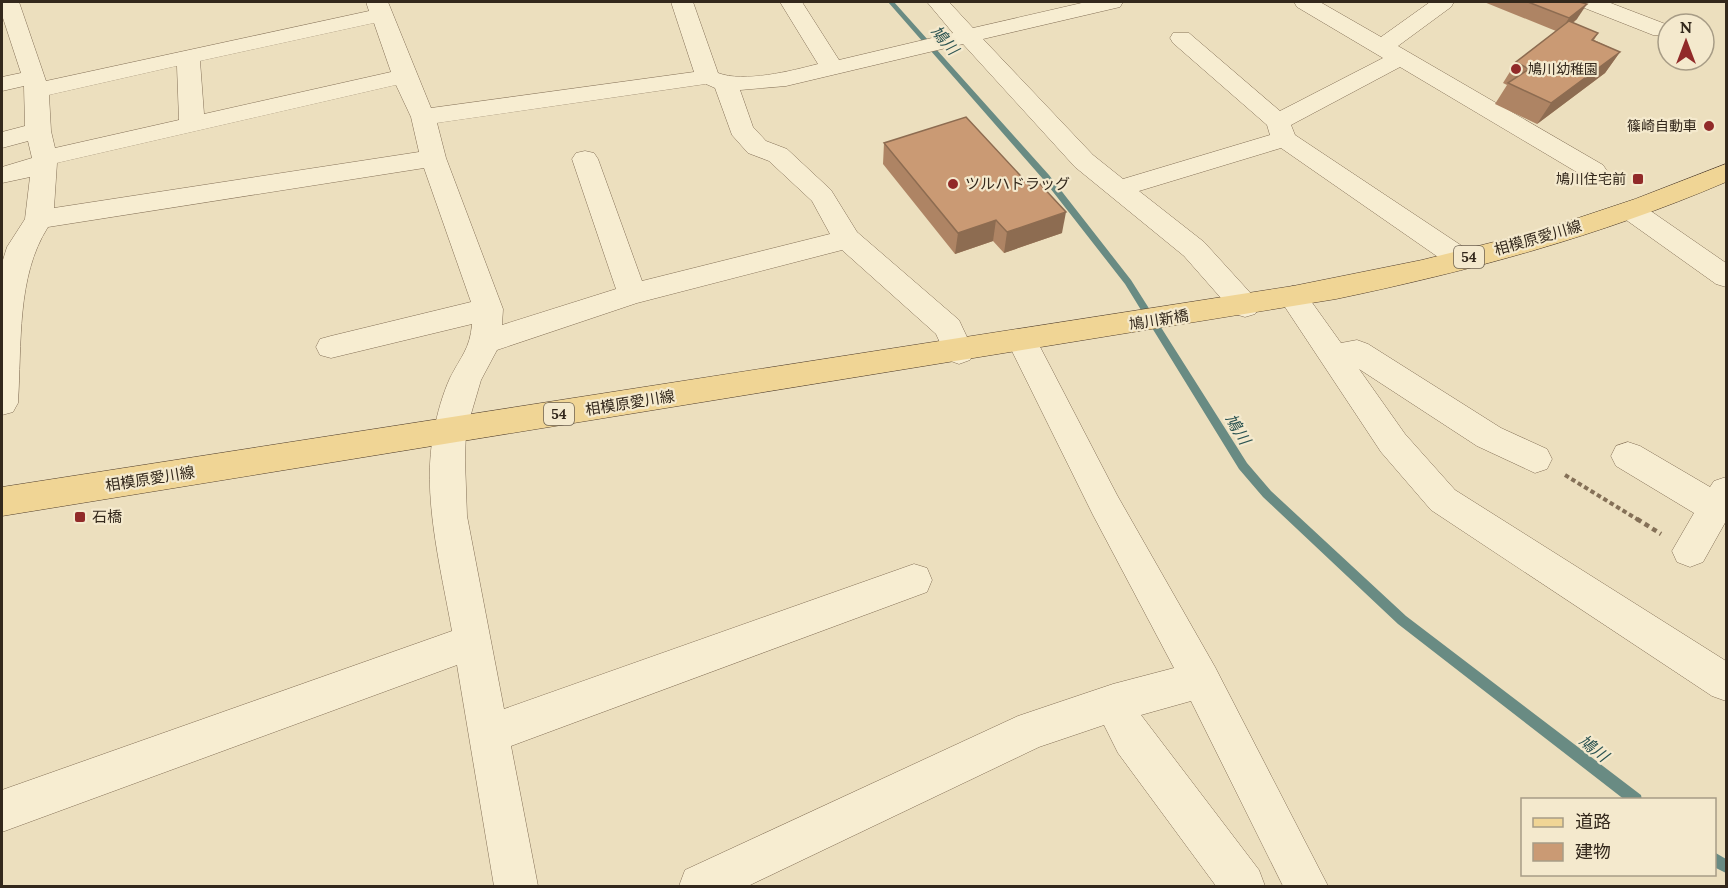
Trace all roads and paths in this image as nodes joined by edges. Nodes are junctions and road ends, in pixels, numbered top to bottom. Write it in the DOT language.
graph roads {
  1 [pos="682,2"];
  2 [pos="791,2"];
  3 [pos="938,2"];
  4 [pos="1112,2"];
  5 [pos="1305,2"];
  6 [pos="1443,2"];
  7 [pos="1590,2"];
  8 [pos="378,8"];
  9 [pos="8,18"];
  10 [pos="1656,21"];
  11 [pos="1656,35"];
  12 [pos="964,38"];
  13 [pos="1181,38"];
  14 [pos="1641,47"];
  15 [pos="1391,53"];
  16 [pos="189,57"];
  17 [pos="833,69"];
  18 [pos="404,76"];
  19 [pos="717,80"];
  20 [pos="2,84"];
  21 [pos="35,84"];
  22 [pos="423,117"];
  23 [pos="192,125"];
  24 [pos="1281,130"];
  25 [pos="38,131"];
  26 [pos="2,140"];
  27 [pos="433,158"];
  28 [pos="585,159"];
  29 [pos="44,162"];
  30 [pos="1594,171"];
  31 [pos="1726,172"];
  32 [pos="2,175"];
  33 [pos="1118,189"];
  34 [pos="1632,211"];
  35 [pos="39,219"];
  36 [pos="848,239"];
  37 [pos="11,249"];
  38 [pos="1461,259"];
  39 [pos="1726,277"];
  40 [pos="632,294"];
  41 [pos="1293,297"];
  42 [pos="1245,306"];
  43 [pos="488,309"];
  44 [pos="1203,314"];
  45 [pos="1116,327"];
  46 [pos="1022,341"];
  47 [pos="486,342"];
  48 [pos="331,347"];
  49 [pos="959,352"];
  50 [pos="1334,356"];
  51 [pos="2,397"];
  52 [pos="450,431"];
  53 [pos="1628,456"];
  54 [pos="1535,459"];
  55 [pos="1721,500"];
  56 [pos="2,501"];
  57 [pos="1690,551"];
  58 [pos="914,580"];
  59 [pos="471,642"];
  60 [pos="1201,680"];
  61 [pos="1726,683"];
  62 [pos="1113,703"];
  63 [pos="490,734"];
  64 [pos="2,811"];
  65 [pos="516,886"];
  66 [pos="701,886"];
  67 [pos="1243,886"];
  68 [pos="1306,886"];
  1 -- 19 [label="street"];
  2 -- 17 [label="street"];
  3 -- 12 [label="street"];
  4 -- 12 [label="street"];
  5 -- 15 [label="street"];
  6 -- 15 [label="street"];
  7 -- 10 [label="street"];
  8 -- 16 [label="street"];
  8 -- 18 [label="street"];
  9 -- 21 [label="street"];
  11 -- 14 [label="street"];
  12 -- 17 [label="street"];
  12 -- 33 [label="street"];
  13 -- 24 [label="street"];
  15 -- 24 [label="street"];
  15 -- 30 [label="street"];
  16 -- 21 [label="street"];
  16 -- 23 [label="street"];
  17 -- 19 [label="street"];
  18 -- 22 [label="street"];
  18 -- 23 [label="street"];
  19 -- 22 [label="street"];
  19 -- 36 [label="street"];
  20 -- 21 [label="street"];
  21 -- 25 [label="street"];
  22 -- 27 [label="street"];
  23 -- 29 [label="street"];
  24 -- 33 [label="street"];
  24 -- 38 [label="street"];
  25 -- 26 [label="street"];
  25 -- 29 [label="street"];
  27 -- 35 [label="street"];
  27 -- 43 [label="street"];
  28 -- 40 [label="street"];
  29 -- 32 [label="street"];
  29 -- 35 [label="street"];
  31 -- 34 [label="main road, 相模原愛川線 / 54"];
  33 -- 42 [label="street"];
  34 -- 38 [label="main road, 相模原愛川線 / 54"];
  34 -- 39 [label="street"];
  35 -- 37 [label="street"];
  36 -- 40 [label="street"];
  36 -- 49 [label="street"];
  37 -- 51 [label="street"];
  38 -- 41 [label="main road, 相模原愛川線 / 54"];
  40 -- 47 [label="street"];
  41 -- 42 [label="main road, 相模原愛川線 / 54"];
  41 -- 50 [label="street"];
  42 -- 44 [label="main road, 相模原愛川線 / 54"];
  43 -- 47 [label="street"];
  43 -- 48 [label="street"];
  44 -- 45 [label="main road, 鳩川新橋 / 54"];
  45 -- 46 [label="main road, 相模原愛川線 / 54"];
  46 -- 49 [label="main road, 相模原愛川線 / 54"];
  46 -- 60 [label="street"];
  47 -- 52 [label="street"];
  49 -- 52 [label="main road, 相模原愛川線 / 54"];
  50 -- 54 [label="street"];
  50 -- 61 [label="street"];
  52 -- 56 [label="main road, 相模原愛川線 / 54"];
  52 -- 59 [label="street"];
  53 -- 55 [label="street"];
  54 -- 57 [label="path"];
  55 -- 57 [label="street"];
  58 -- 63 [label="street"];
  59 -- 63 [label="street"];
  59 -- 64 [label="street"];
  60 -- 62 [label="street"];
  60 -- 68 [label="street"];
  62 -- 66 [label="street"];
  62 -- 67 [label="street"];
  63 -- 65 [label="street"];
}
